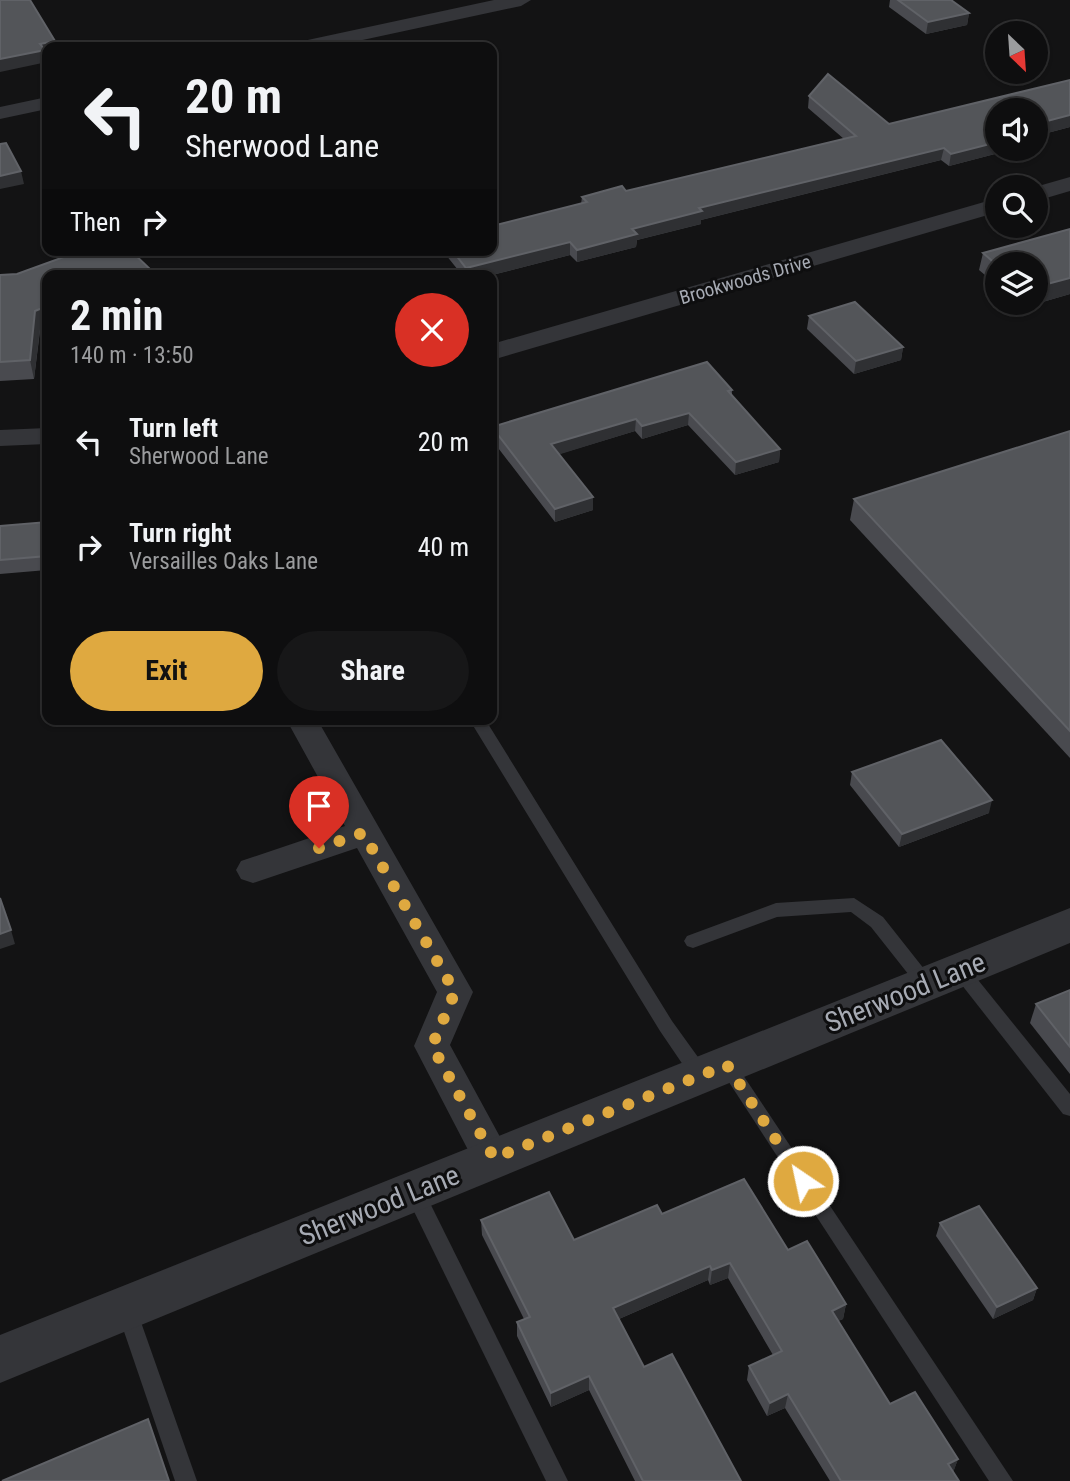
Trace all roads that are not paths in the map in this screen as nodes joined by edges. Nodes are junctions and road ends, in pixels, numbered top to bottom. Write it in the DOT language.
graph roads {
  1 [pos="521,0"];
  2 [pos="326,42"];
  3 [pos="42,104"];
  4 [pos="0,113"];
  5 [pos="1070,184"];
  6 [pos="1048,190"];
  7 [pos="985,209"];
  8 [pos="497,351"];
  9 [pos="42,436"];
  10 [pos="0,438"];
  11 [pos="304,725"];
  12 [pos="481,725"];
  13 [pos="363,833"];
  14 [pos="253,870"];
  15 [pos="1070,925"];
  16 [pos="693,941"];
  17 [pos="943,977"];
  18 [pos="714,1070"];
  19 [pos="1070,1108"];
  20 [pos="494,1158"];
  21 [pos="414,1191"];
  22 [pos="126,1308"];
  23 [pos="0,1359"];
  24 [pos="186,1481"];
  25 [pos="557,1481"];
  26 [pos="1002,1481"];
  1 -- 2 [label="street"];
  3 -- 4 [label="street"];
  5 -- 6 [label="street"];
  7 -- 8 [label="street, Brookwoods Drive"];
  9 -- 10 [label="street"];
  11 -- 13 [label="street"];
  12 -- 18 [label="lane"];
  13 -- 14 [label="street"];
  13 -- 20 [label="street"];
  15 -- 17 [label="street, Sherwood Lane"];
  16 -- 17 [label="lane"];
  17 -- 18 [label="street, Sherwood Lane"];
  17 -- 19 [label="lane"];
  18 -- 20 [label="street, Sherwood Lane"];
  18 -- 26 [label="lane"];
  20 -- 21 [label="street, Sherwood Lane"];
  21 -- 22 [label="street, Sherwood Lane"];
  21 -- 25 [label="lane"];
  22 -- 23 [label="street, Sherwood Lane"];
  22 -- 24 [label="lane"];
}
